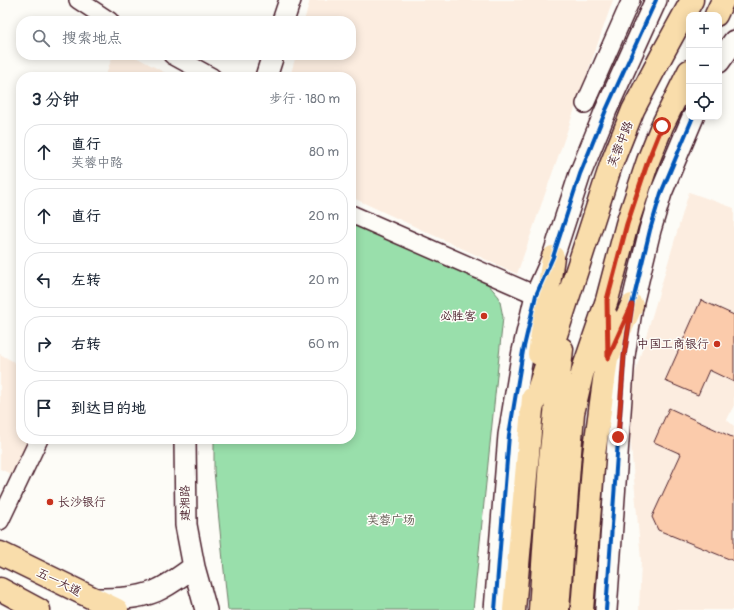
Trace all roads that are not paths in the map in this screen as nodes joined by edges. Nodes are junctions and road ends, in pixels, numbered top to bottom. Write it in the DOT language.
graph roads {
  1 [pos="78,0"];
  2 [pos="290,0"];
  3 [pos="631,0"];
  4 [pos="656,0"];
  5 [pos="692,0"];
  6 [pos="723,0"];
  7 [pos="717,12"];
  8 [pos="102,16"];
  9 [pos="285,16"];
  10 [pos="734,41"];
  11 [pos="722,58"];
  12 [pos="181,60"];
  13 [pos="271,60"];
  14 [pos="203,72"];
  15 [pos="268,72"];
  16 [pos="686,77"];
  17 [pos="585,104"];
  18 [pos="693,120"];
  19 [pos="356,216"];
  20 [pos="553,257"];
  21 [pos="536,295"];
  22 [pos="569,296"];
  23 [pos="607,300"];
  24 [pos="632,305"];
  25 [pos="608,358"];
  26 [pos="531,412"];
  27 [pos="36,444"];
  28 [pos="185,444"];
  29 [pos="6,492"];
  30 [pos="0,521"];
  31 [pos="0,553"];
  32 [pos="194,567"];
  33 [pos="0,589"];
  34 [pos="94,599"];
  35 [pos="39,610"];
  36 [pos="117,610"];
  37 [pos="206,610"];
  38 [pos="495,610"];
  39 [pos="514,610"];
  40 [pos="540,610"];
  41 [pos="558,610"];
  42 [pos="582,610"];
  43 [pos="606,610"];
  1 -- 8 [label="street"];
  2 -- 9 [label="street"];
  3 -- 17 [label="street"];
  4 -- 20 [label="street"];
  5 -- 22 [label="main road, 芙蓉中路"];
  6 -- 7 [label="main road"];
  10 -- 11 [label="street"];
  12 -- 14 [label="street"];
  13 -- 15 [label="street"];
  16 -- 23 [label="main road"];
  18 -- 24 [label="street"];
  19 -- 21 [label="street"];
  20 -- 21 [label="street"];
  20 -- 26 [label="main road"];
  21 -- 38 [label="street"];
  22 -- 26 [label="main road"];
  22 -- 40 [label="main road"];
  23 -- 25 [label="main road"];
  23 -- 41 [label="main road"];
  24 -- 25 [label="main road"];
  24 -- 43 [label="street"];
  25 -- 42 [label="main road"];
  26 -- 39 [label="main road"];
  27 -- 29 [label="street"];
  28 -- 32 [label="street, 建湘路"];
  29 -- 30 [label="street"];
  31 -- 34 [label="main road, 五一大道"];
  32 -- 34 [label="street"];
  32 -- 37 [label="street, 建湘路"];
  33 -- 35 [label="main road"];
  34 -- 36 [label="main road, 五一大道"];
}
